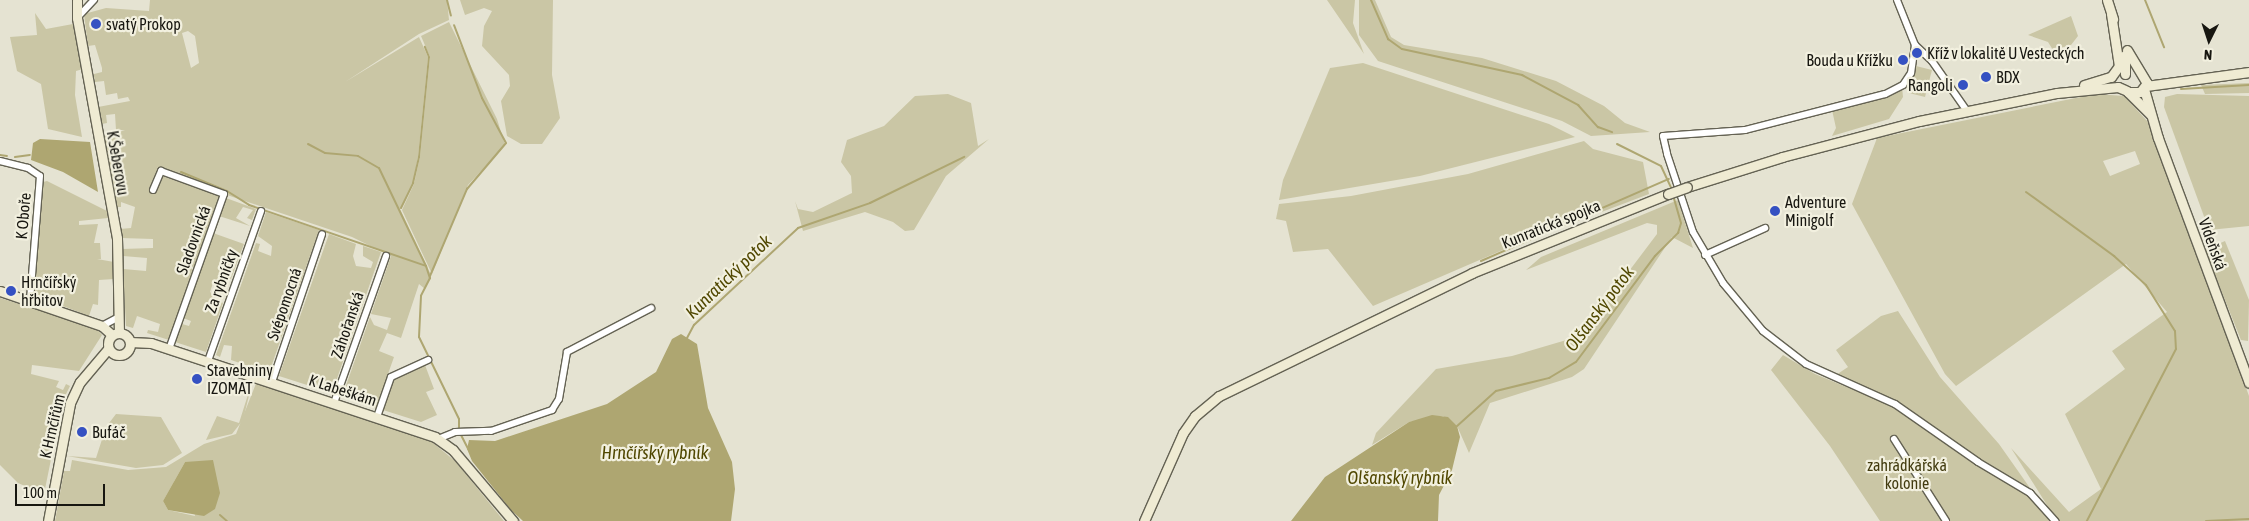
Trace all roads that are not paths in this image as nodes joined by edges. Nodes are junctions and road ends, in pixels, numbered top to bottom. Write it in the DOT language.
graph roads {
  1 [pos="76,0"];
  2 [pos="94,0"];
  3 [pos="1897,0"];
  4 [pos="2107,0"];
  5 [pos="2111,14"];
  6 [pos="76,18"];
  7 [pos="2123,43"];
  8 [pos="1915,45"];
  9 [pos="2142,72"];
  10 [pos="2249,72"];
  11 [pos="2124,75"];
  12 [pos="2186,78"];
  13 [pos="2084,86"];
  14 [pos="2145,87"];
  15 [pos="2127,91"];
  16 [pos="2057,93"];
  17 [pos="1967,111"];
  18 [pos="2150,114"];
  19 [pos="0,161"];
  20 [pos="153,190"];
  21 [pos="261,211"];
  22 [pos="1765,228"];
  23 [pos="322,234"];
  24 [pos="1705,255"];
  25 [pos="386,256"];
  26 [pos="0,291"];
  27 [pos="30,301"];
  28 [pos="651,308"];
  29 [pos="117,318"];
  30 [pos="102,326"];
  31 [pos="115,334"];
  32 [pos="130,342"];
  33 [pos="169,348"];
  34 [pos="108,349"];
  35 [pos="428,360"];
  36 [pos="208,362"];
  37 [pos="272,382"];
  38 [pos="2249,383"];
  39 [pos="334,403"];
  40 [pos="377,417"];
  41 [pos="438,439"];
  42 [pos="1894,439"];
  43 [pos="48,521"];
  44 [pos="513,521"];
  45 [pos="1144,521"];
  46 [pos="1946,521"];
  47 [pos="2055,521"];
  1 -- 6 [label="main road, K Šeberovu"];
  2 -- 6 [label="street"];
  3 -- 8 [label="street"];
  4 -- 5 [label="main road, Vídeňská"];
  5 -- 7 [label="main road, Vídeňská"];
  5 -- 13 [label="main road"];
  6 -- 29 [label="main road, K Šeberovu"];
  7 -- 9 [label="main road, Vídeňská"];
  7 -- 11 [label="main road, Vídeňská"];
  8 -- 17 [label="street"];
  8 -- 24 [label="street"];
  9 -- 11 [label="main road"];
  9 -- 12 [label="main road"];
  9 -- 14 [label="main road, Vídeňská"];
  10 -- 12 [label="main road"];
  11 -- 13 [label="main road, Kunratická spojka"];
  11 -- 15 [label="main road, Vídeňská"];
  12 -- 14 [label="main road"];
  13 -- 16 [label="main road, Kunratická spojka"];
  14 -- 15 [label="main road"];
  14 -- 18 [label="main road, Vídeňská"];
  15 -- 16 [label="main road, Kunratická spojka"];
  15 -- 18 [label="main road, Vídeňská"];
  16 -- 17 [label="main road, Kunratická spojka"];
  17 -- 45 [label="main road, Kunratická spojka, bridge"];
  18 -- 38 [label="main road, Vídeňská"];
  19 -- 27 [label="street, K Oboře"];
  20 -- 33 [label="street, Sladovnická"];
  21 -- 36 [label="street, Za rybníčky"];
  22 -- 24 [label="street"];
  23 -- 37 [label="street, Svépomocná"];
  24 -- 47 [label="street"];
  25 -- 39 [label="street, Záhořanská"];
  26 -- 27 [label="main road"];
  27 -- 30 [label="main road"];
  28 -- 41 [label="street"];
  29 -- 30 [label="street"];
  29 -- 31 [label="main road, K Šeberovu"];
  30 -- 31 [label="main road"];
  31 -- 32 [label="main road"];
  31 -- 34 [label="main road"];
  32 -- 33 [label="main road, K Labeškám"];
  32 -- 34 [label="main road"];
  33 -- 36 [label="main road, K Labeškám"];
  34 -- 43 [label="main road, K Hrnčířům"];
  35 -- 40 [label="street"];
  36 -- 37 [label="main road, K Labeškám"];
  37 -- 39 [label="main road, K Labeškám"];
  39 -- 40 [label="main road, K Labeškám"];
  40 -- 41 [label="main road, K Labeškám"];
  41 -- 44 [label="main road, K Labeškám"];
  42 -- 46 [label="street"];
}
